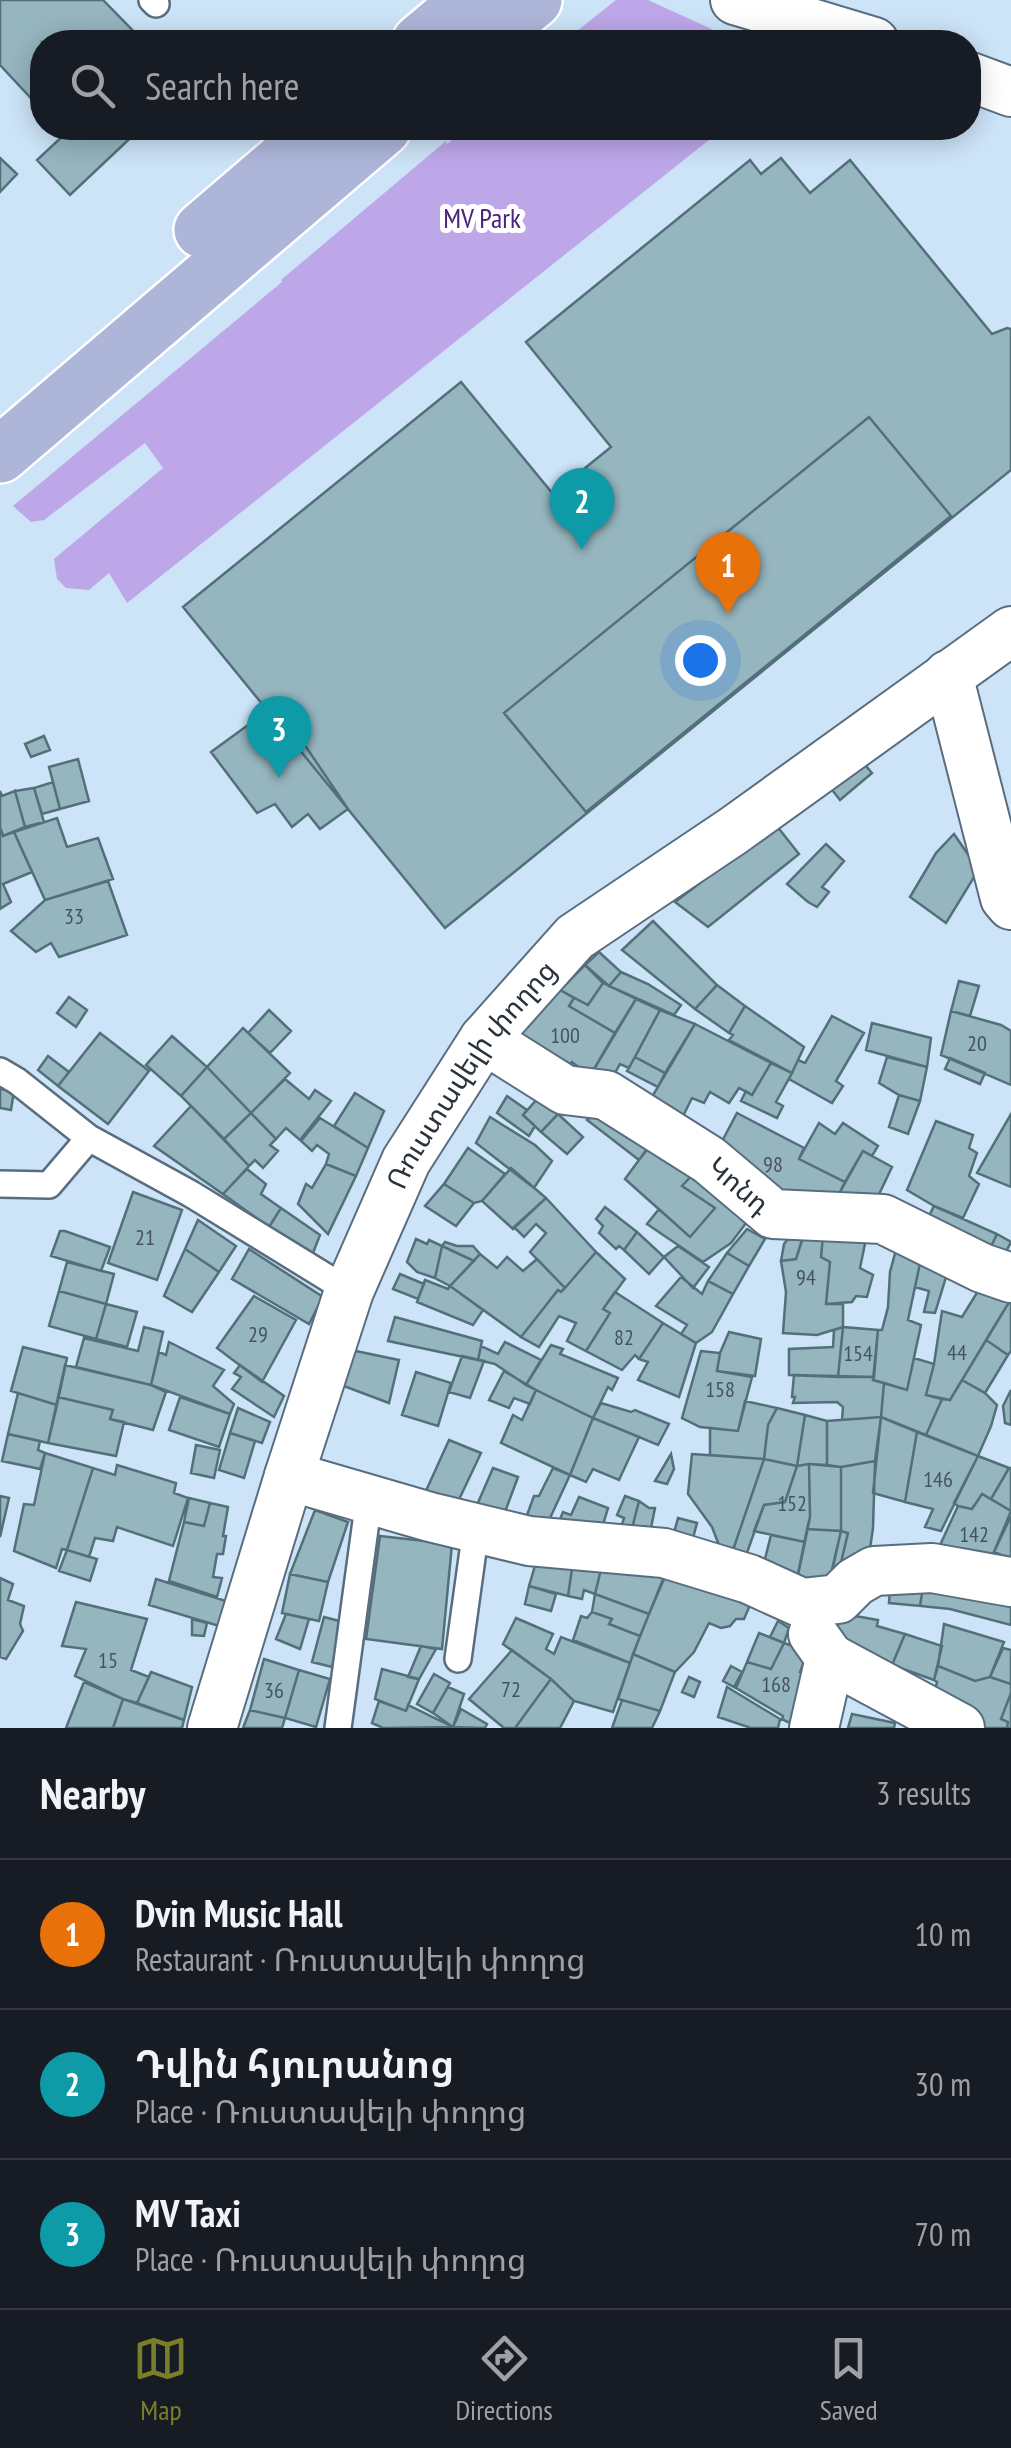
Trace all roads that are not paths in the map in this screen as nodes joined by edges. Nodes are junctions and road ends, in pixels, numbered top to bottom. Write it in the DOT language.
graph roads {
  1 [pos="736,0"];
  2 [pos="797,12"];
  3 [pos="497,18"];
  4 [pos="458,30"];
  5 [pos="843,30"];
  6 [pos="981,81"];
  7 [pos="1011,92"];
  8 [pos="307,140"];
  9 [pos="368,140"];
  10 [pos="0,406"];
  11 [pos="0,455"];
  12 [pos="1011,631"];
  13 [pos="948,675"];
  14 [pos="1011,905"];
  15 [pos="484,1039"];
  16 [pos="0,1071"];
  17 [pos="88,1138"];
  18 [pos="0,1184"];
  19 [pos="1011,1278"];
  20 [pos="349,1291"];
  21 [pos="289,1476"];
  22 [pos="369,1499"];
  23 [pos="476,1529"];
  24 [pos="1011,1582"];
  25 [pos="802,1603"];
  26 [pos="830,1658"];
  27 [pos="458,1659"];
  28 [pos="212,1728"];
  29 [pos="338,1728"];
  30 [pos="814,1728"];
  31 [pos="960,1728"];
  1 -- 2 [label="street"];
  2 -- 5 [label="street"];
  3 -- 4 [label="main road"];
  6 -- 7 [label="street"];
  8 -- 10 [label="main road"];
  9 -- 11 [label="main road"];
  12 -- 13 [label="street, Ռուստավելի փողոց"];
  13 -- 14 [label="street"];
  13 -- 15 [label="street, Ռուստավելի փողոց"];
  15 -- 19 [label="street, Կոնդ"];
  15 -- 20 [label="street, Ռուստավելի փողոց"];
  16 -- 17 [label="lane"];
  17 -- 18 [label="lane"];
  17 -- 20 [label="lane"];
  20 -- 21 [label="street, Ռուստավելի փողոց"];
  21 -- 22 [label="street"];
  21 -- 28 [label="street, Ռուստավելի փողոց"];
  22 -- 23 [label="street"];
  22 -- 29 [label="lane"];
  23 -- 25 [label="street"];
  23 -- 27 [label="lane"];
  24 -- 25 [label="street"];
  25 -- 26 [label="street"];
  26 -- 30 [label="street"];
  26 -- 31 [label="street"];
}
